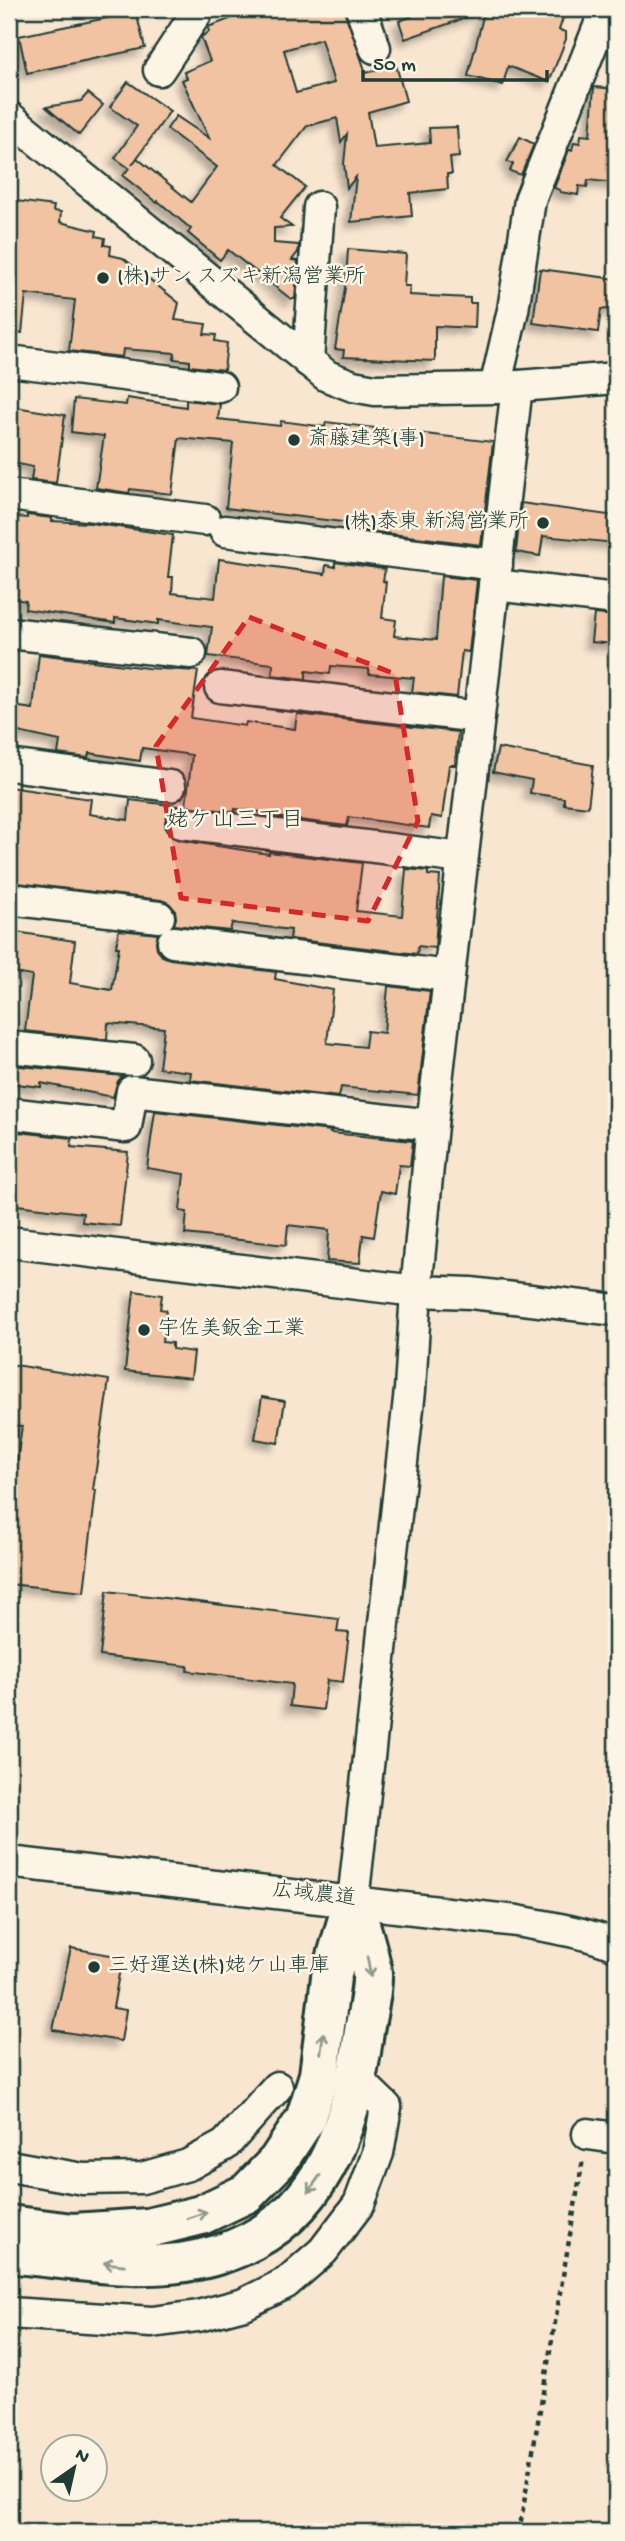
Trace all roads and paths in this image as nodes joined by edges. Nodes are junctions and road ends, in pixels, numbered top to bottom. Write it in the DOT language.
graph roads {
  1 [pos="199,9"];
  2 [pos="361,9"];
  3 [pos="606,9"];
  4 [pos="375,48"];
  5 [pos="159,70"];
  6 [pos="9,117"];
  7 [pos="319,206"];
  8 [pos="9,361"];
  9 [pos="308,361"];
  10 [pos="616,377"];
  11 [pos="220,387"];
  12 [pos="506,387"];
  13 [pos="9,495"];
  14 [pos="496,575"];
  15 [pos="616,598"];
  16 [pos="9,633"];
  17 [pos="191,653"];
  18 [pos="220,687"];
  19 [pos="479,717"];
  20 [pos="9,765"];
  21 [pos="170,786"];
  22 [pos="182,823"];
  23 [pos="462,858"];
  24 [pos="9,899"];
  25 [pos="449,976"];
  26 [pos="9,1046"];
  27 [pos="134,1060"];
  28 [pos="9,1114"];
  29 [pos="432,1125"];
  30 [pos="9,1242"];
  31 [pos="416,1291"];
  32 [pos="616,1311"];
  33 [pos="9,1862"];
  34 [pos="353,1901"];
  35 [pos="616,1945"];
  36 [pos="358,2080"];
  37 [pos="276,2087"];
  38 [pos="602,2136"];
  39 [pos="9,2166"];
  40 [pos="9,2225"];
  41 [pos="9,2253"];
  42 [pos="9,2313"];
  43 [pos="519,2532"];
  1 -- 5 [label="street"];
  2 -- 4 [label="street"];
  3 -- 12 [label="street"];
  6 -- 9 [label="street"];
  7 -- 9 [label="street"];
  8 -- 11 [label="street"];
  9 -- 12 [label="street"];
  10 -- 12 [label="street"];
  12 -- 14 [label="street"];
  13 -- 14 [label="street"];
  14 -- 15 [label="street"];
  14 -- 19 [label="street"];
  16 -- 17 [label="street"];
  18 -- 19 [label="street"];
  19 -- 23 [label="street"];
  20 -- 21 [label="street"];
  22 -- 23 [label="street"];
  23 -- 25 [label="street"];
  24 -- 25 [label="street"];
  25 -- 29 [label="street"];
  26 -- 27 [label="street"];
  28 -- 29 [label="street"];
  29 -- 31 [label="street"];
  30 -- 31 [label="street"];
  31 -- 32 [label="street"];
  31 -- 34 [label="street"];
  33 -- 34 [label="street, 広域農道"];
  34 -- 35 [label="street, 広域農道"];
  34 -- 36 [label="highway, one-way"];
  40 -- 34 [label="highway, one-way"];
  36 -- 41 [label="highway, one-way"];
  36 -- 42 [label="street"];
  37 -- 39 [label="street"];
  38 -- 43 [label="path"];
}
